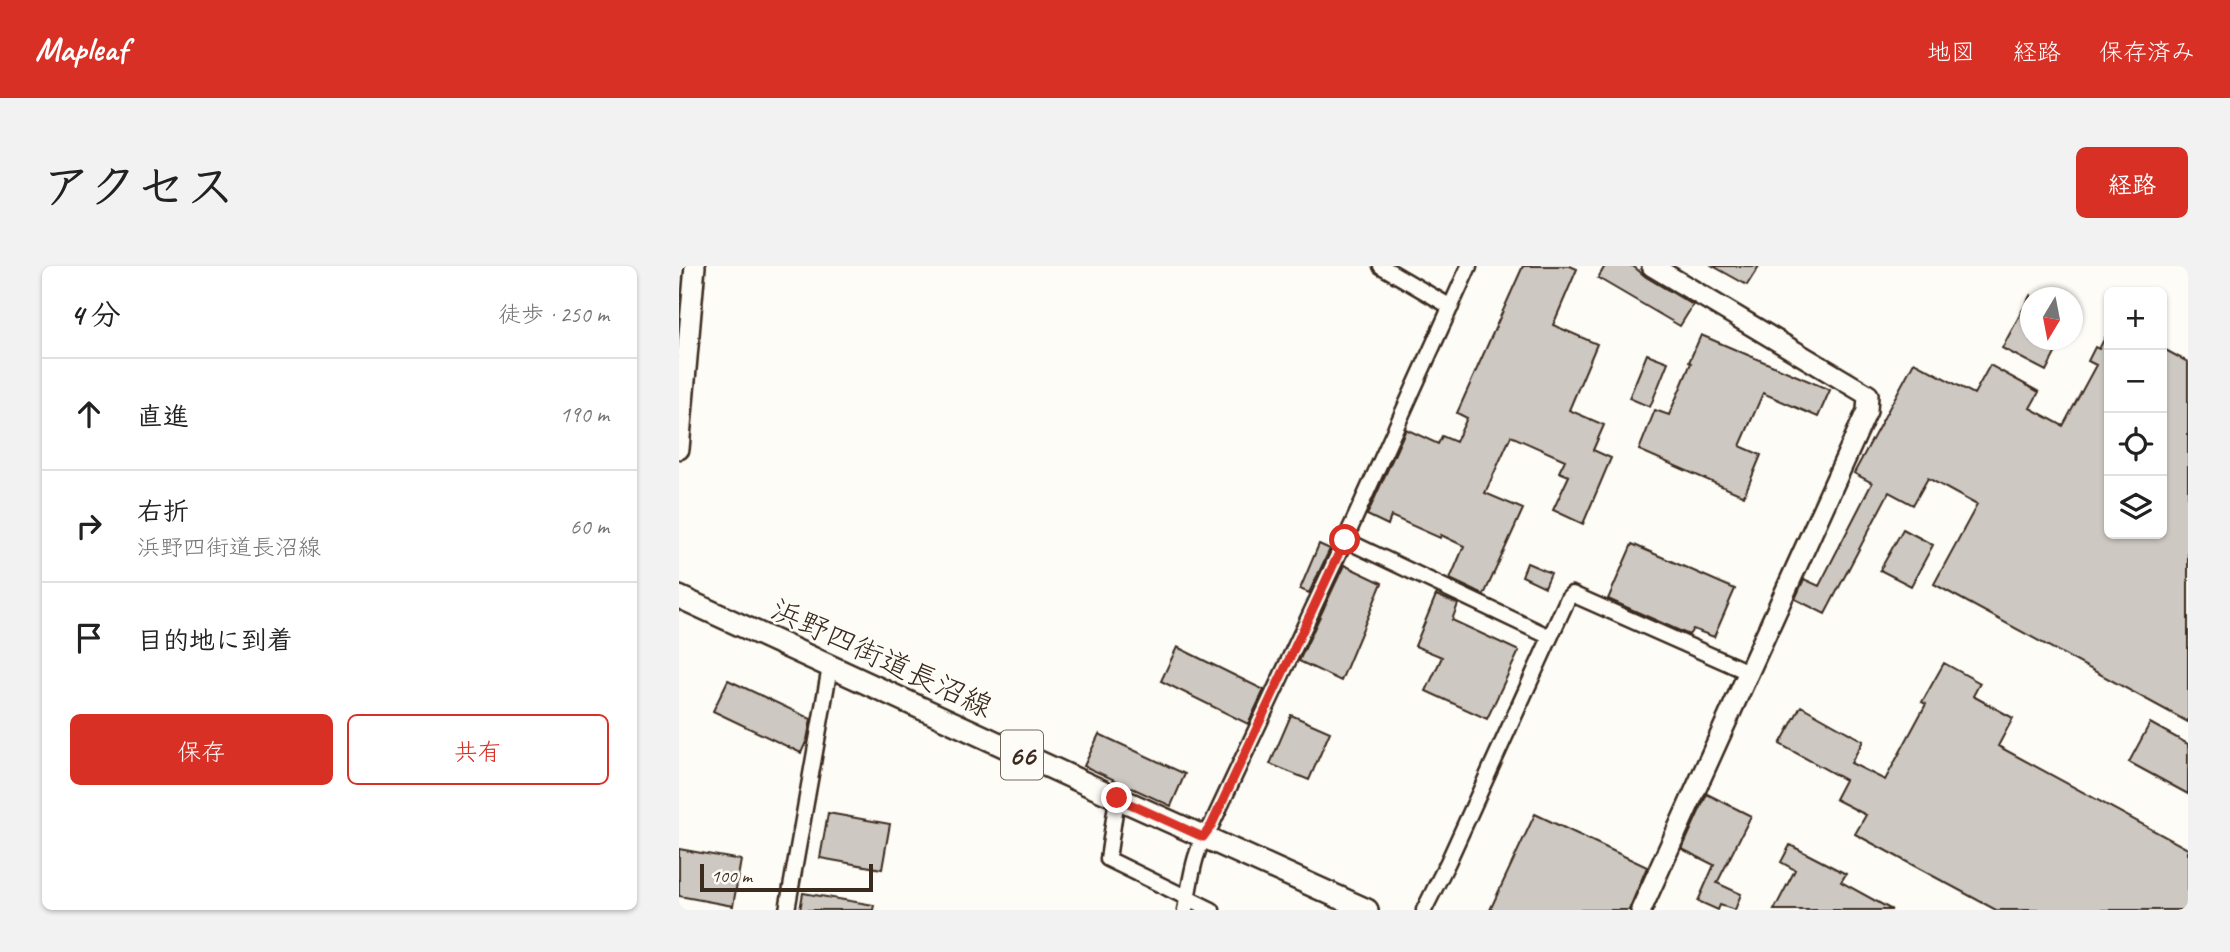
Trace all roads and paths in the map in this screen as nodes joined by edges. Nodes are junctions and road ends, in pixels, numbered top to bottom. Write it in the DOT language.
graph roads {
  1 [pos="695,266"];
  2 [pos="1381,266"];
  3 [pos="1469,266"];
  4 [pos="1652,266"];
  5 [pos="1451,307"];
  6 [pos="679,449"];
  7 [pos="1345,540"];
  8 [pos="679,597"];
  9 [pos="1551,637"];
  10 [pos="830,667"];
  11 [pos="1748,672"];
  12 [pos="1117,798"];
  13 [pos="1203,837"];
  14 [pos="1187,904"];
  15 [pos="787,910"];
  16 [pos="1212,910"];
  17 [pos="1367,910"];
  18 [pos="1424,910"];
  19 [pos="1641,910"];
  1 -- 6 [label="street"];
  2 -- 5 [label="street"];
  3 -- 5 [label="street"];
  4 -- 11 [label="street"];
  5 -- 7 [label="street"];
  7 -- 9 [label="street"];
  7 -- 13 [label="street"];
  8 -- 10 [label="main road, 浜野四街道長沼線 / 66"];
  9 -- 11 [label="street"];
  9 -- 18 [label="street"];
  10 -- 12 [label="main road, 浜野四街道長沼線 / 66"];
  10 -- 15 [label="street"];
  11 -- 19 [label="street"];
  12 -- 13 [label="main road, 浜野四街道長沼線 / 66"];
  12 -- 14 [label="street"];
  13 -- 14 [label="street"];
  13 -- 17 [label="main road, 浜野四街道長沼線 / 66"];
  14 -- 16 [label="street"];
}
